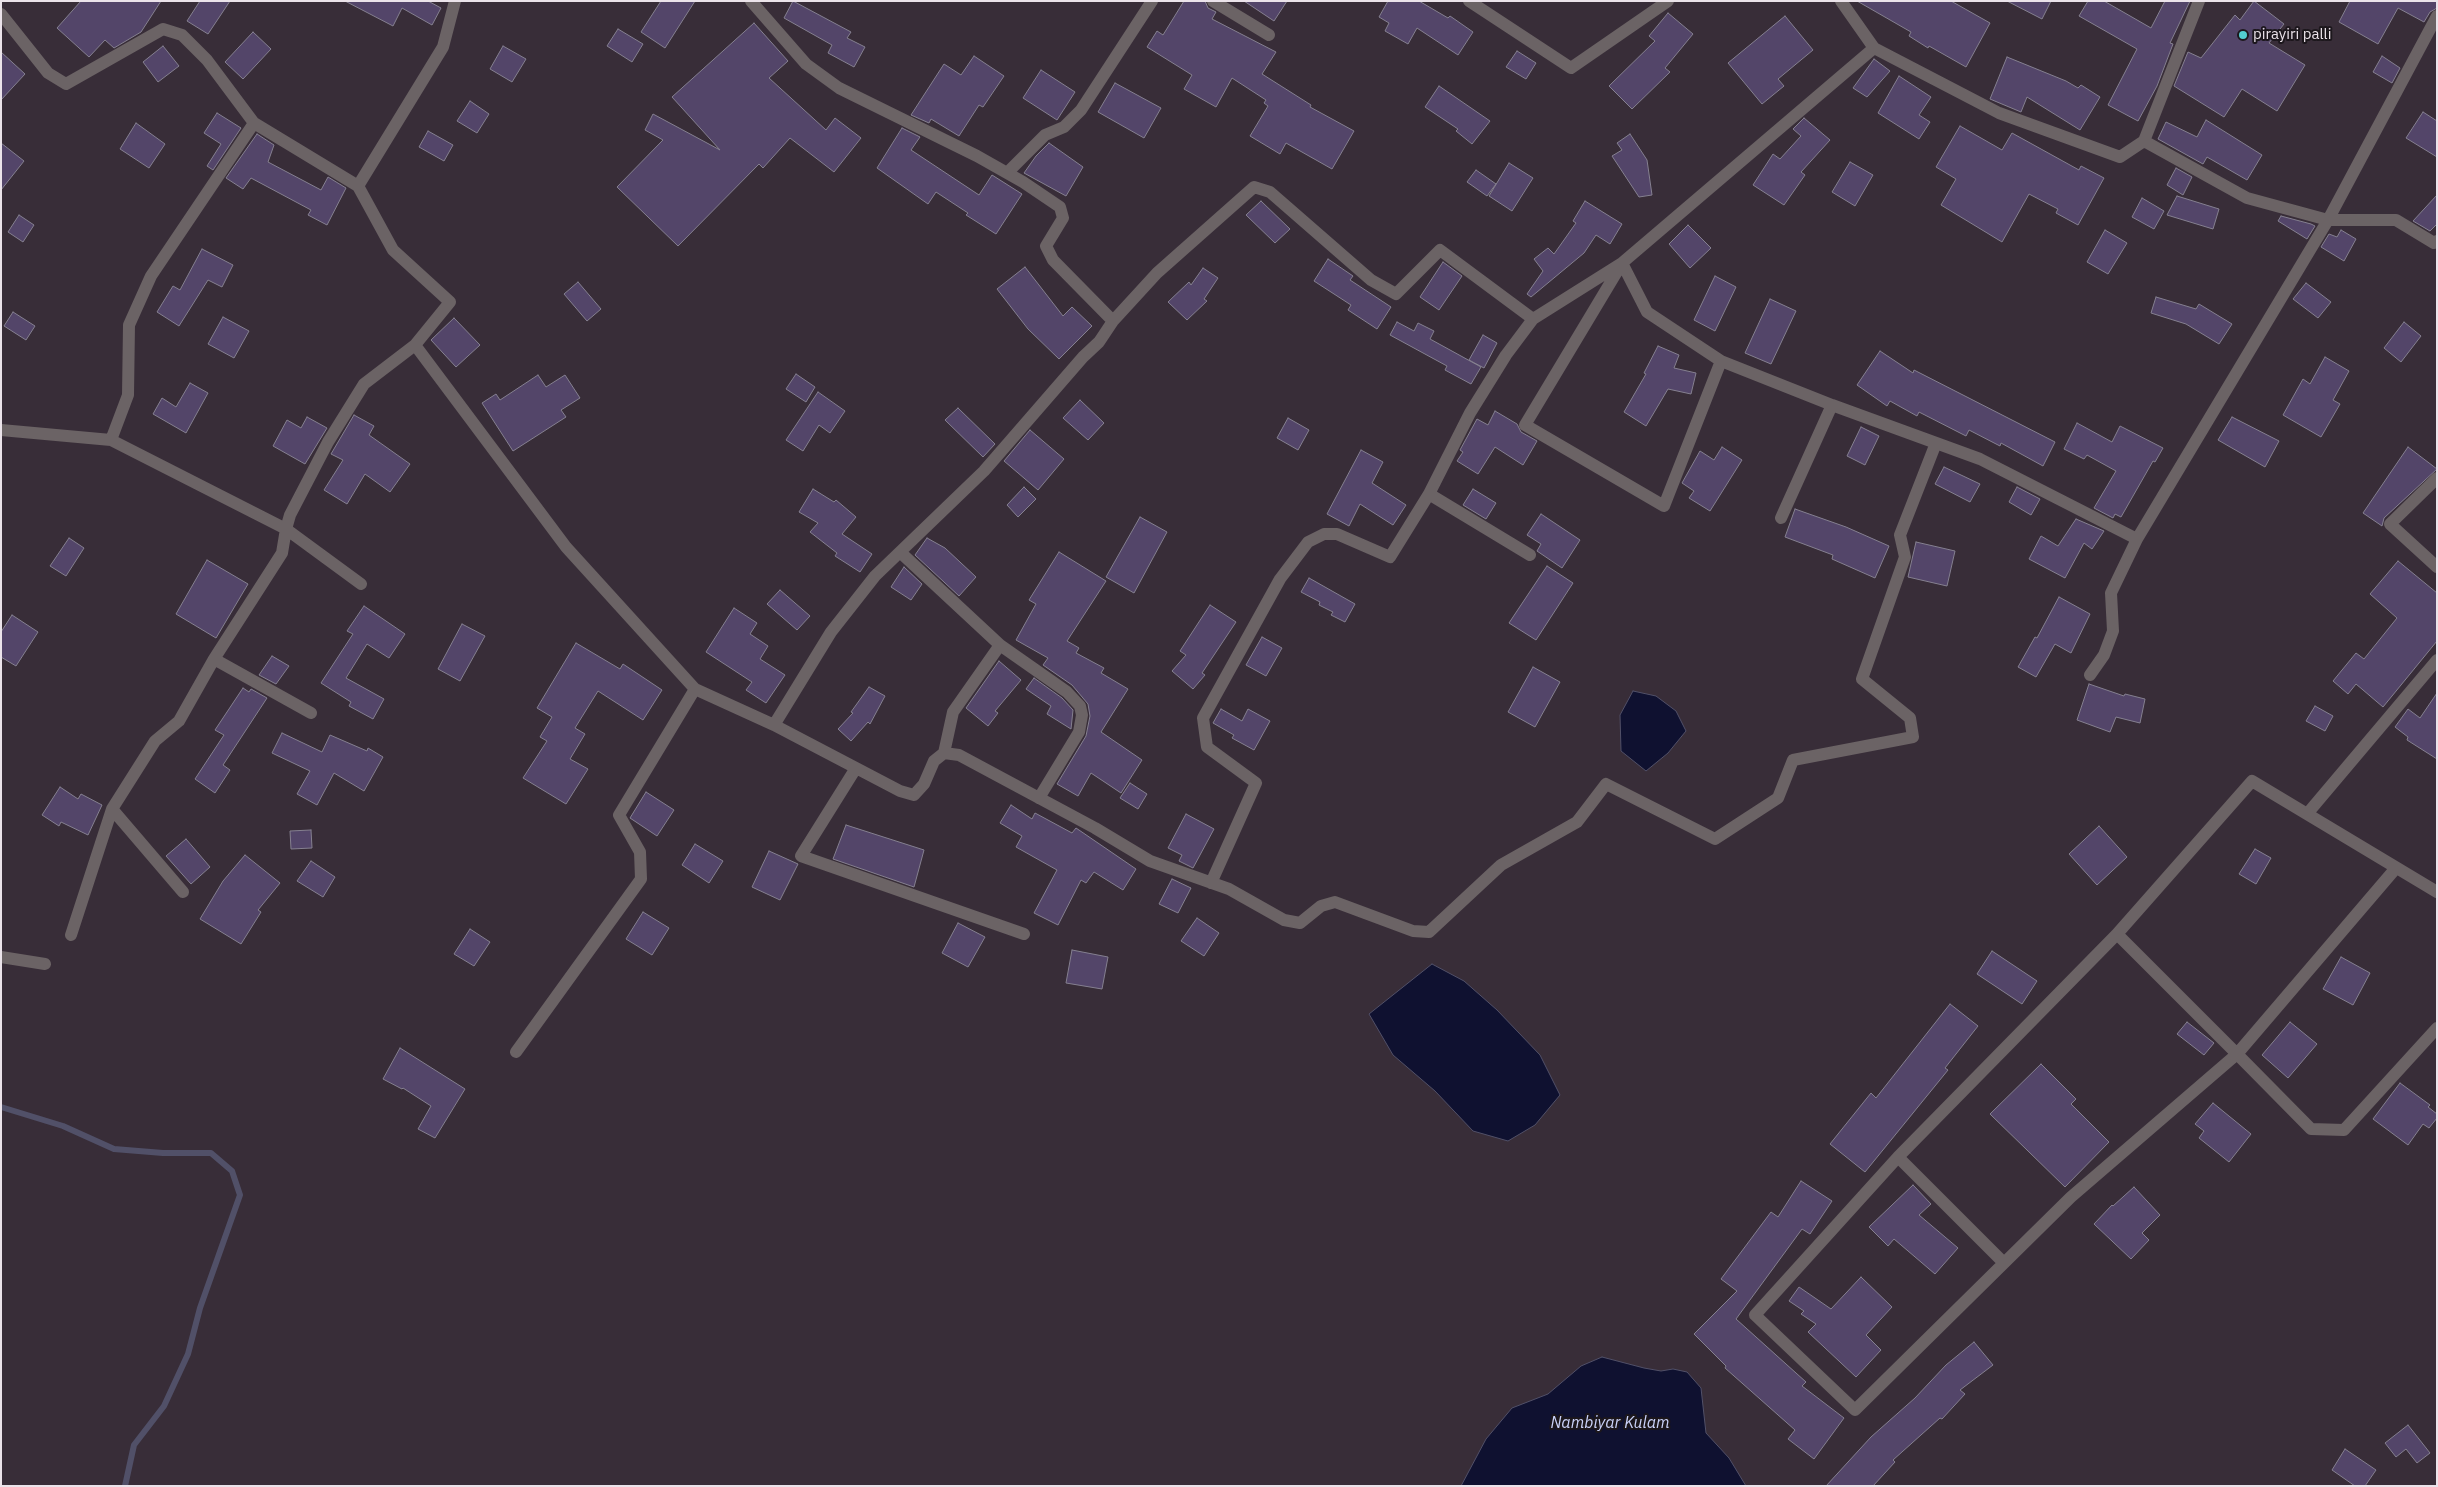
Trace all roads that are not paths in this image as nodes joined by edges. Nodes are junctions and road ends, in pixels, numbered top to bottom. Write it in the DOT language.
graph roads {
  1 [pos="455,1"];
  2 [pos="751,1"];
  3 [pos="1152,1"];
  4 [pos="1213,1"];
  5 [pos="1469,1"];
  6 [pos="1668,1"];
  7 [pos="1841,1"];
  8 [pos="2199,1"];
  9 [pos="1,14"];
  10 [pos="2437,16"];
  11 [pos="1269,35"];
  12 [pos="1874,48"];
  13 [pos="254,124"];
  14 [pos="2144,141"];
  15 [pos="1007,173"];
  16 [pos="358,186"];
  17 [pos="2328,220"];
  18 [pos="2437,241"];
  19 [pos="1622,263"];
  20 [pos="1533,319"];
  21 [pos="1113,321"];
  22 [pos="415,345"];
  23 [pos="1721,361"];
  24 [pos="1832,405"];
  25 [pos="1,430"];
  26 [pos="110,440"];
  27 [pos="1936,443"];
  28 [pos="2437,478"];
  29 [pos="1429,494"];
  30 [pos="1781,518"];
  31 [pos="286,529"];
  32 [pos="2138,539"];
  33 [pos="900,552"];
  34 [pos="1530,555"];
  35 [pos="2437,567"];
  36 [pos="361,584"];
  37 [pos="1000,645"];
  38 [pos="214,659"];
  39 [pos="2437,660"];
  40 [pos="2090,675"];
  41 [pos="695,689"];
  42 [pos="311,713"];
  43 [pos="774,725"];
  44 [pos="944,753"];
  45 [pos="856,768"];
  46 [pos="1039,798"];
  47 [pos="112,808"];
  48 [pos="2307,814"];
  49 [pos="2396,868"];
  50 [pos="1211,883"];
  51 [pos="183,892"];
  52 [pos="2437,892"];
  53 [pos="1024,934"];
  54 [pos="2117,934"];
  55 [pos="71,935"];
  56 [pos="1,957"];
  57 [pos="45,964"];
  58 [pos="2437,1028"];
  59 [pos="516,1052"];
  60 [pos="2237,1054"];
  61 [pos="1898,1157"];
  62 [pos="2004,1263"];
  1 -- 16 [label="street"];
  2 -- 15 [label="street"];
  3 -- 15 [label="street"];
  4 -- 11 [label="street"];
  5 -- 6 [label="street"];
  7 -- 12 [label="street"];
  8 -- 14 [label="street"];
  9 -- 13 [label="street"];
  10 -- 17 [label="street"];
  12 -- 14 [label="street"];
  12 -- 19 [label="street"];
  13 -- 16 [label="street"];
  13 -- 26 [label="street"];
  14 -- 17 [label="street"];
  15 -- 21 [label="street"];
  16 -- 22 [label="street"];
  17 -- 18 [label="street"];
  17 -- 32 [label="street"];
  19 -- 20 [label="street"];
  19 -- 23 [label="street"];
  19 -- 23 [label="street"];
  20 -- 21 [label="street"];
  20 -- 29 [label="street"];
  21 -- 33 [label="street"];
  22 -- 31 [label="street"];
  22 -- 41 [label="street"];
  23 -- 24 [label="street"];
  24 -- 27 [label="street"];
  24 -- 30 [label="street"];
  25 -- 26 [label="street"];
  26 -- 31 [label="street"];
  27 -- 32 [label="street"];
  27 -- 50 [label="street"];
  28 -- 35 [label="street"];
  29 -- 34 [label="street"];
  29 -- 50 [label="street"];
  31 -- 36 [label="street"];
  31 -- 38 [label="street"];
  32 -- 40 [label="street"];
  33 -- 37 [label="street"];
  33 -- 43 [label="street"];
  37 -- 44 [label="street"];
  37 -- 46 [label="street"];
  38 -- 42 [label="street"];
  38 -- 47 [label="street"];
  39 -- 48 [label="street"];
  41 -- 43 [label="street"];
  41 -- 59 [label="street"];
  43 -- 45 [label="street"];
  44 -- 45 [label="street"];
  44 -- 46 [label="street"];
  45 -- 53 [label="street"];
  46 -- 50 [label="street"];
  47 -- 51 [label="street"];
  47 -- 55 [label="street"];
  48 -- 49 [label="street"];
  48 -- 54 [label="street"];
  49 -- 52 [label="street"];
  49 -- 60 [label="street"];
  54 -- 60 [label="street"];
  54 -- 61 [label="street"];
  56 -- 57 [label="street"];
  58 -- 60 [label="street"];
  60 -- 62 [label="street"];
  61 -- 62 [label="street"];
  61 -- 62 [label="street"];
}
